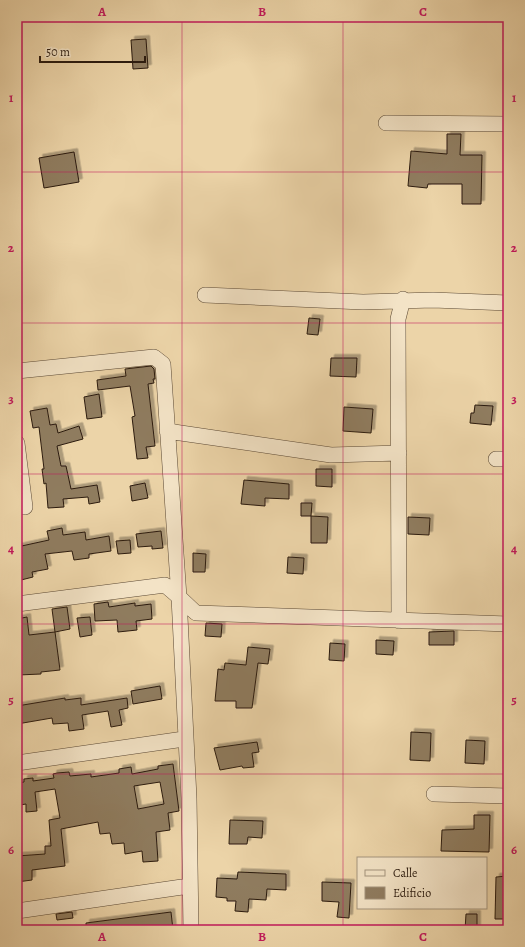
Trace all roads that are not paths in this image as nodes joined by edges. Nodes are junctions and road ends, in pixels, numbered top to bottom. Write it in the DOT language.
graph roads {
  1 [pos="386,123"];
  2 [pos="508,124"];
  3 [pos="205,295"];
  4 [pos="403,299"];
  5 [pos="508,303"];
  6 [pos="17,371"];
  7 [pos="168,431"];
  8 [pos="17,443"];
  9 [pos="399,453"];
  10 [pos="26,507"];
  11 [pos="179,597"];
  12 [pos="17,604"];
  13 [pos="399,620"];
  14 [pos="508,624"];
  15 [pos="184,739"];
  16 [pos="17,763"];
  17 [pos="434,794"];
  18 [pos="508,796"];
  19 [pos="189,886"];
  20 [pos="17,911"];
  21 [pos="191,930"];
  1 -- 2 [label="street"];
  3 -- 4 [label="street"];
  4 -- 5 [label="street"];
  4 -- 9 [label="street"];
  6 -- 7 [label="street"];
  7 -- 9 [label="street"];
  7 -- 11 [label="street"];
  8 -- 10 [label="street"];
  9 -- 13 [label="street"];
  11 -- 12 [label="street"];
  11 -- 13 [label="street"];
  11 -- 15 [label="street"];
  13 -- 14 [label="street"];
  15 -- 16 [label="street"];
  15 -- 19 [label="street"];
  17 -- 18 [label="street"];
  19 -- 20 [label="street"];
  19 -- 21 [label="street"];
}
